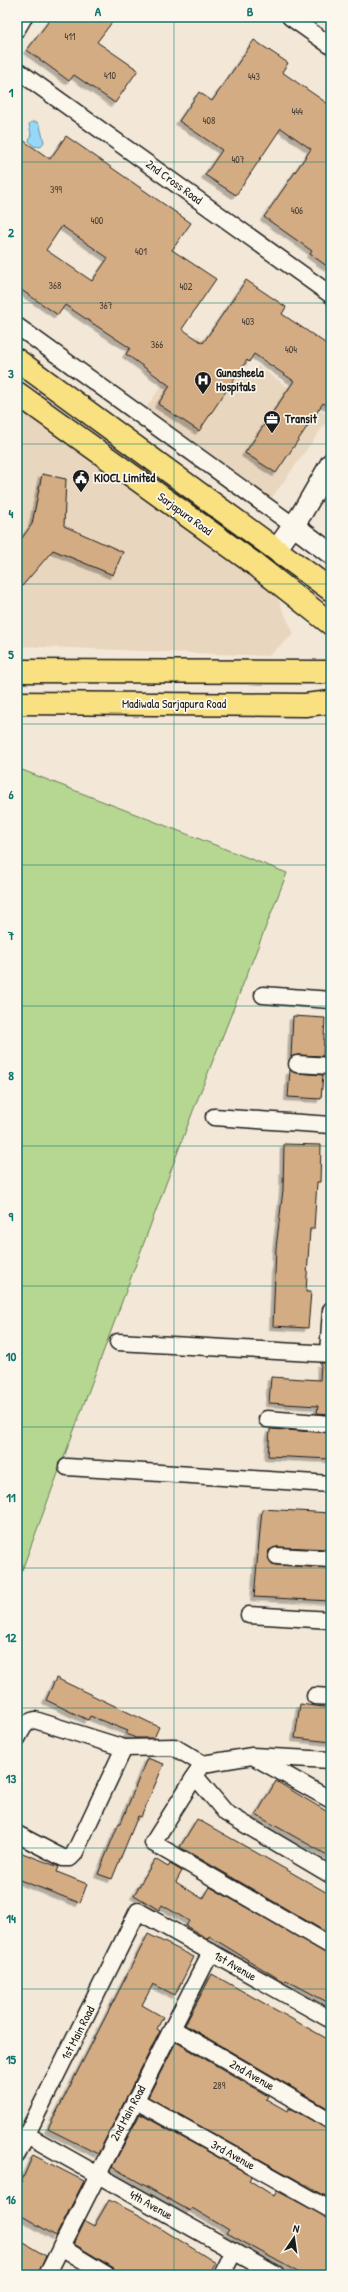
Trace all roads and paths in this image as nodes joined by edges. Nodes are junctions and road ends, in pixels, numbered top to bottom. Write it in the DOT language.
graph roads {
  1 [pos="24,17"];
  2 [pos="290,17"];
  3 [pos="17,29"];
  4 [pos="331,46"];
  5 [pos="17,70"];
  6 [pos="331,295"];
  7 [pos="17,326"];
  8 [pos="17,360"];
  9 [pos="17,393"];
  10 [pos="331,463"];
  11 [pos="294,526"];
  12 [pos="276,550"];
  13 [pos="331,554"];
  14 [pos="331,590"];
  15 [pos="331,624"];
  16 [pos="17,671"];
  17 [pos="331,672"];
  18 [pos="331,702"];
  19 [pos="17,703"];
  20 [pos="263,995"];
  21 [pos="331,1000"];
  22 [pos="297,1064"];
  23 [pos="331,1066"];
  24 [pos="214,1117"];
  25 [pos="331,1124"];
  26 [pos="331,1310"];
  27 [pos="118,1342"];
  28 [pos="329,1353"];
  29 [pos="267,1419"];
  30 [pos="331,1424"];
  31 [pos="67,1467"];
  32 [pos="331,1484"];
  33 [pos="278,1556"];
  34 [pos="331,1559"];
  35 [pos="249,1615"];
  36 [pos="331,1620"];
  37 [pos="314,1696"];
  38 [pos="331,1697"];
  39 [pos="17,1739"];
  40 [pos="124,1748"];
  41 [pos="252,1756"];
  42 [pos="331,1760"];
  43 [pos="199,1770"];
  44 [pos="331,1800"];
  45 [pos="17,1834"];
  46 [pos="331,1875"];
  47 [pos="138,1911"];
  48 [pos="331,1946"];
  49 [pos="211,1952"];
  50 [pos="331,2020"];
  51 [pos="173,2029"];
  52 [pos="135,2100"];
  53 [pos="331,2121"];
  54 [pos="27,2135"];
  55 [pos="17,2154"];
  56 [pos="97,2174"];
  57 [pos="331,2210"];
  58 [pos="61,2247"];
  59 [pos="234,2251"];
  60 [pos="47,2275"];
  61 [pos="107,2275"];
  62 [pos="222,2275"];
  63 [pos="276,2275"];
  1 -- 3 [label="street"];
  2 -- 4 [label="street"];
  5 -- 6 [label="street, 2nd Cross Road"];
  7 -- 11 [label="street"];
  8 -- 12 [label="main road, Sarjapura Road"];
  9 -- 15 [label="main road, Sarjapura Road"];
  10 -- 11 [label="street"];
  11 -- 12 [label="street"];
  11 -- 13 [label="street"];
  12 -- 14 [label="main road, Sarjapura Road"];
  16 -- 17 [label="main road"];
  18 -- 19 [label="main road, Madiwala Sarjapura Road"];
  20 -- 21 [label="street"];
  22 -- 23 [label="street"];
  24 -- 25 [label="street"];
  26 -- 28 [label="street"];
  27 -- 28 [label="street"];
  29 -- 30 [label="street"];
  31 -- 32 [label="street"];
  33 -- 34 [label="street"];
  35 -- 36 [label="street"];
  37 -- 38 [label="street"];
  39 -- 40 [label="street"];
  40 -- 43 [label="street"];
  40 -- 45 [label="street"];
  41 -- 42 [label="street"];
  41 -- 43 [label="street"];
  41 -- 44 [label="street"];
  43 -- 46 [label="street"];
  43 -- 48 [label="street"];
  47 -- 49 [label="street, 1st Avenue"];
  47 -- 54 [label="street, 1st Main Road"];
  49 -- 50 [label="street, 1st Avenue"];
  49 -- 51 [label="street, 2nd Main Road"];
  51 -- 52 [label="street, 2nd Main Road"];
  51 -- 53 [label="street, 2nd Avenue"];
  52 -- 56 [label="street, 2nd Main Road"];
  52 -- 57 [label="street, 3rd Avenue"];
  54 -- 55 [label="street, 1st Main Road"];
  54 -- 56 [label="street, 4th Avenue"];
  56 -- 58 [label="street, 2nd Main Road"];
  56 -- 59 [label="street, 4th Avenue"];
  58 -- 60 [label="street, 2nd Main Road"];
  58 -- 61 [label="street"];
  59 -- 62 [label="street"];
  59 -- 63 [label="street, 4th Avenue"];
}
